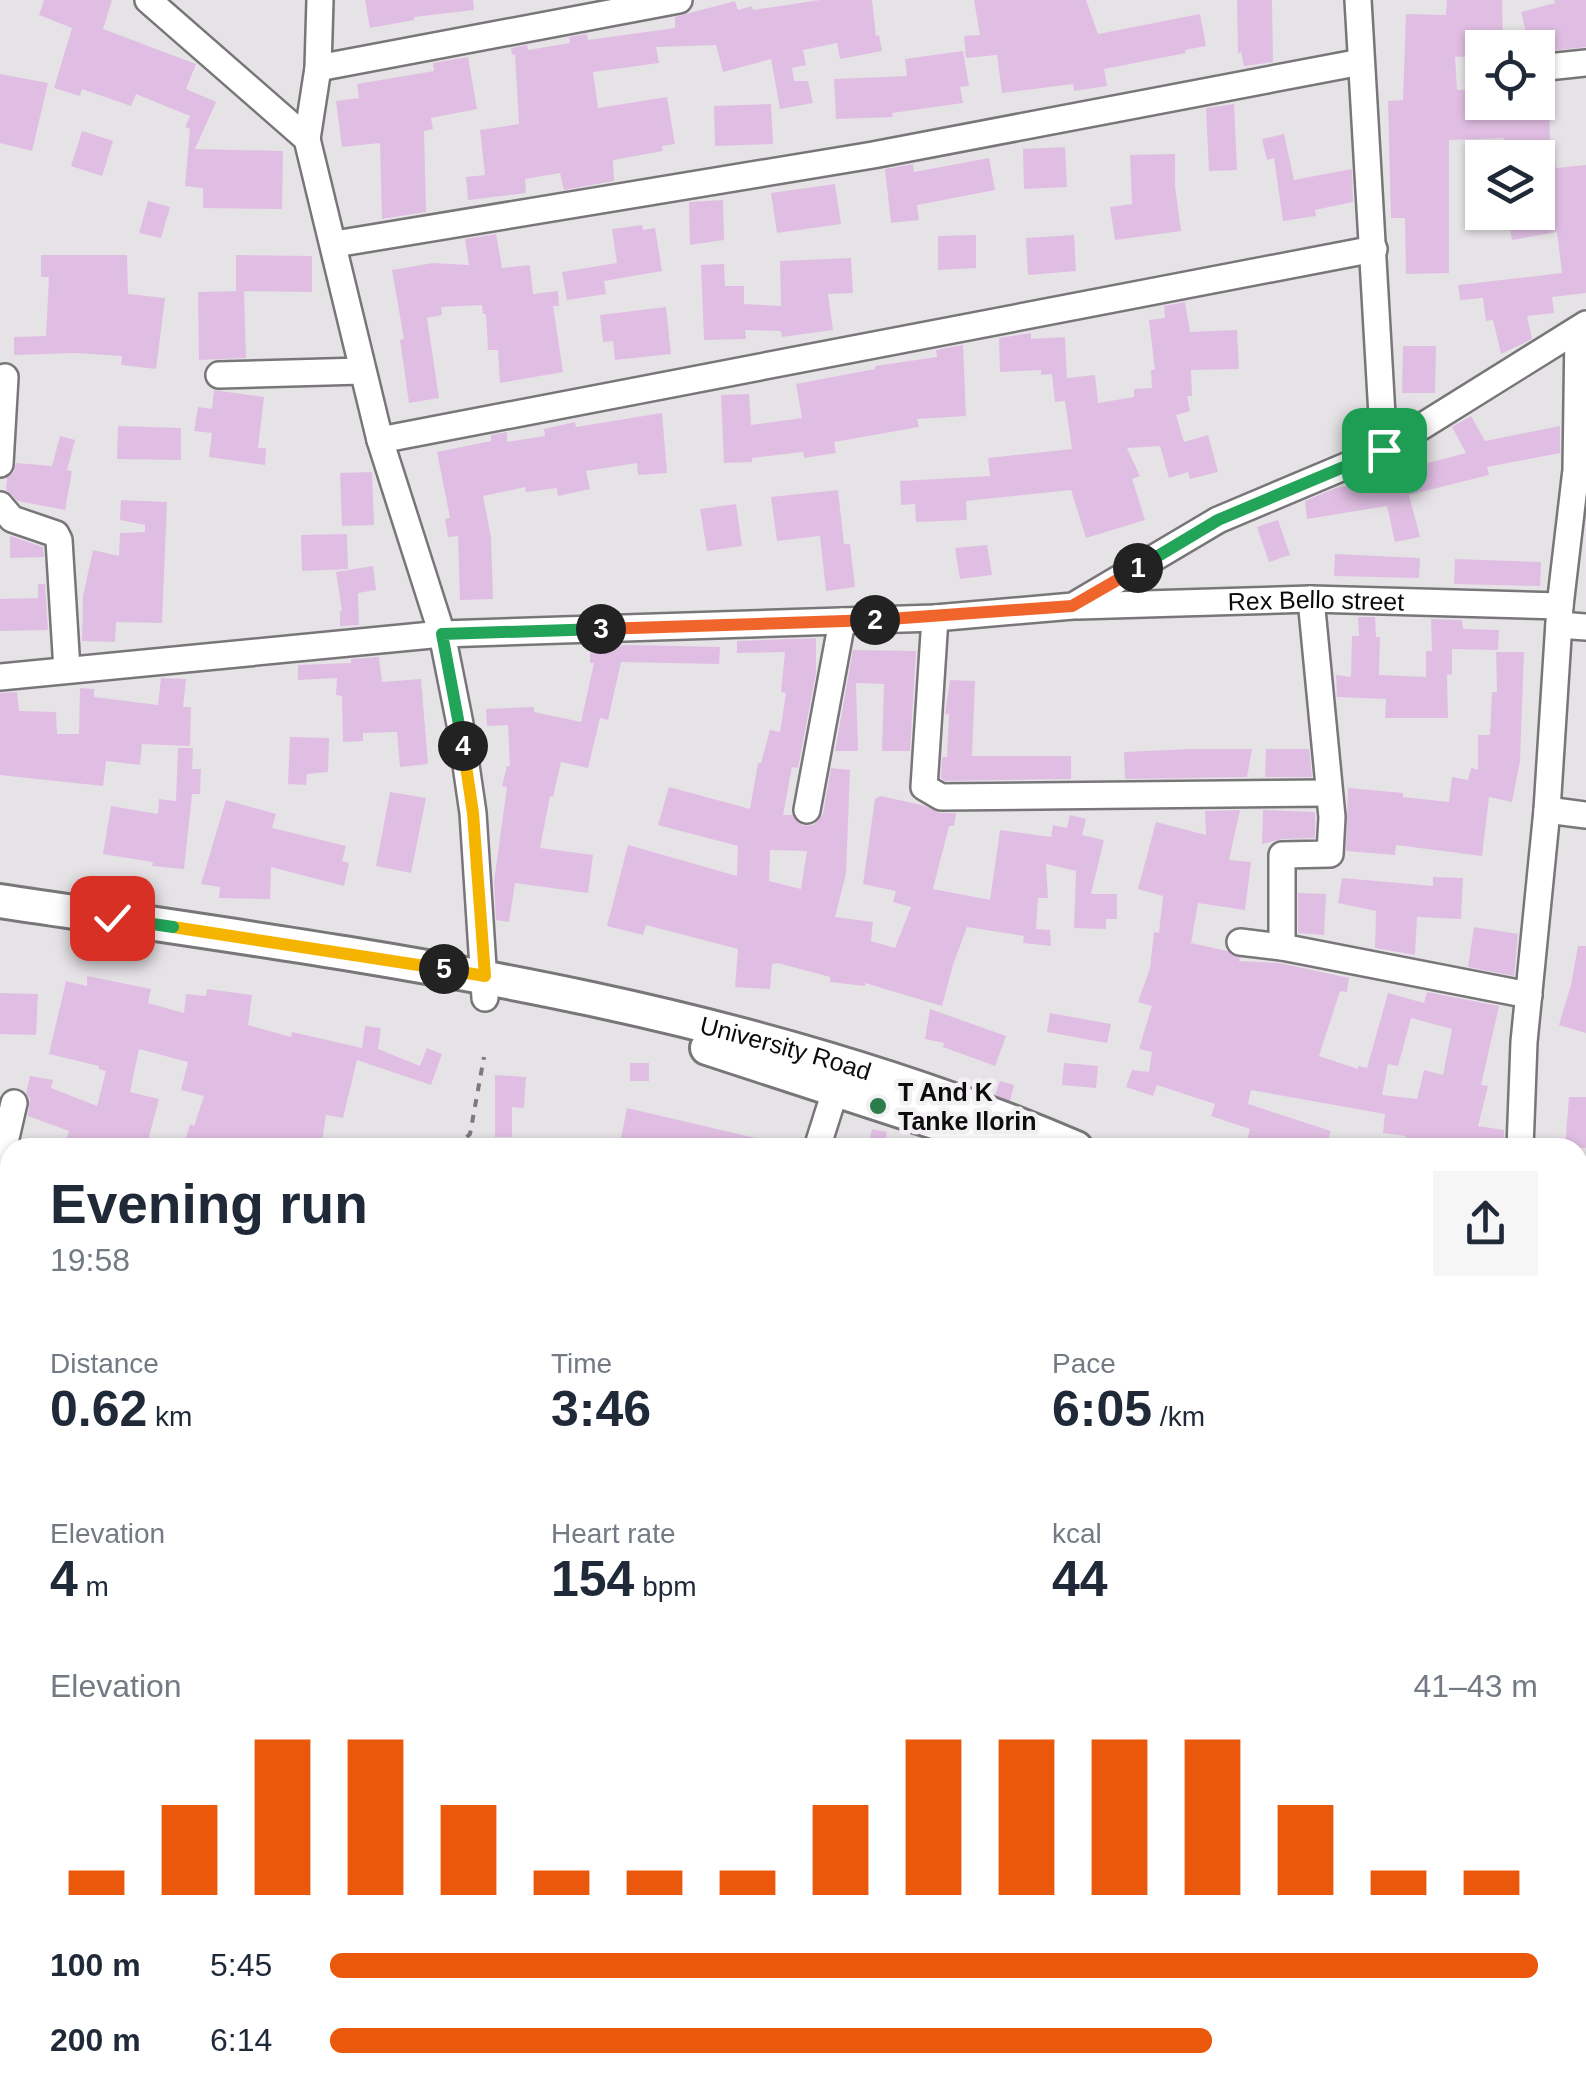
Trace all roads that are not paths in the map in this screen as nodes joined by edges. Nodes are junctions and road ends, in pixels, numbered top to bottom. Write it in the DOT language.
graph roads {
  1 [pos="148,0"];
  2 [pos="320,0"];
  3 [pos="679,0"];
  4 [pos="1358,0"];
  5 [pos="1362,62"];
  6 [pos="1586,63"];
  7 [pos="1555,66"];
  8 [pos="318,68"];
  9 [pos="307,138"];
  10 [pos="335,244"];
  11 [pos="1374,249"];
  12 [pos="1582,327"];
  13 [pos="362,371"];
  14 [pos="219,375"];
  15 [pos="5,377"];
  16 [pos="380,440"];
  17 [pos="1384,450"];
  18 [pos="0,464"];
  19 [pos="0,505"];
  20 [pos="1311,599"];
  21 [pos="1072,606"];
  22 [pos="1560,615"];
  23 [pos="935,618"];
  24 [pos="842,620"];
  25 [pos="1586,627"];
  26 [pos="442,634"];
  27 [pos="67,670"];
  28 [pos="0,677"];
  29 [pos="1328,792"];
  30 [pos="807,810"];
  31 [pos="1547,810"];
  32 [pos="1586,815"];
  33 [pos="0,900"];
  34 [pos="0,919"];
  35 [pos="1240,942"];
  36 [pos="1282,947"];
  37 [pos="485,987"];
  38 [pos="1529,994"];
  39 [pos="836,1088"];
  40 [pos="14,1103"];
  41 [pos="6,1138"];
  42 [pos="820,1138"];
  43 [pos="984,1138"];
  44 [pos="1049,1138"];
  45 [pos="1520,1138"];
  1 -- 9 [label="street"];
  2 -- 8 [label="street"];
  3 -- 8 [label="street"];
  4 -- 5 [label="street"];
  5 -- 10 [label="street"];
  5 -- 11 [label="street"];
  6 -- 7 [label="street"];
  8 -- 9 [label="street"];
  9 -- 10 [label="street"];
  10 -- 13 [label="street"];
  11 -- 16 [label="street"];
  11 -- 17 [label="street"];
  12 -- 17 [label="street"];
  12 -- 22 [label="street"];
  13 -- 14 [label="street"];
  13 -- 16 [label="street"];
  15 -- 18 [label="street"];
  16 -- 26 [label="street"];
  17 -- 21 [label="street"];
  19 -- 27 [label="street"];
  20 -- 21 [label="street, Rex Bello street"];
  20 -- 22 [label="street, Rex Bello street"];
  20 -- 29 [label="street"];
  21 -- 23 [label="street, Rex Bello street"];
  22 -- 25 [label="street, Rex Bello street"];
  22 -- 31 [label="street"];
  23 -- 24 [label="street, Rex Bello street"];
  23 -- 29 [label="street"];
  24 -- 26 [label="street, Rex Bello street"];
  24 -- 30 [label="street"];
  26 -- 27 [label="street, Rex Bello street"];
  26 -- 37 [label="street"];
  27 -- 28 [label="street, Rex Bello street"];
  29 -- 36 [label="street"];
  31 -- 32 [label="street"];
  31 -- 38 [label="street"];
  33 -- 37 [label="main road, University Road"];
  34 -- 37 [label="main road, University Road"];
  35 -- 36 [label="street"];
  36 -- 38 [label="street"];
  37 -- 39 [label="main road, University Road"];
  37 -- 44 [label="main road, University Road"];
  38 -- 45 [label="street"];
  39 -- 42 [label="street"];
  39 -- 43 [label="main road, University Road"];
  40 -- 41 [label="street"];
}
